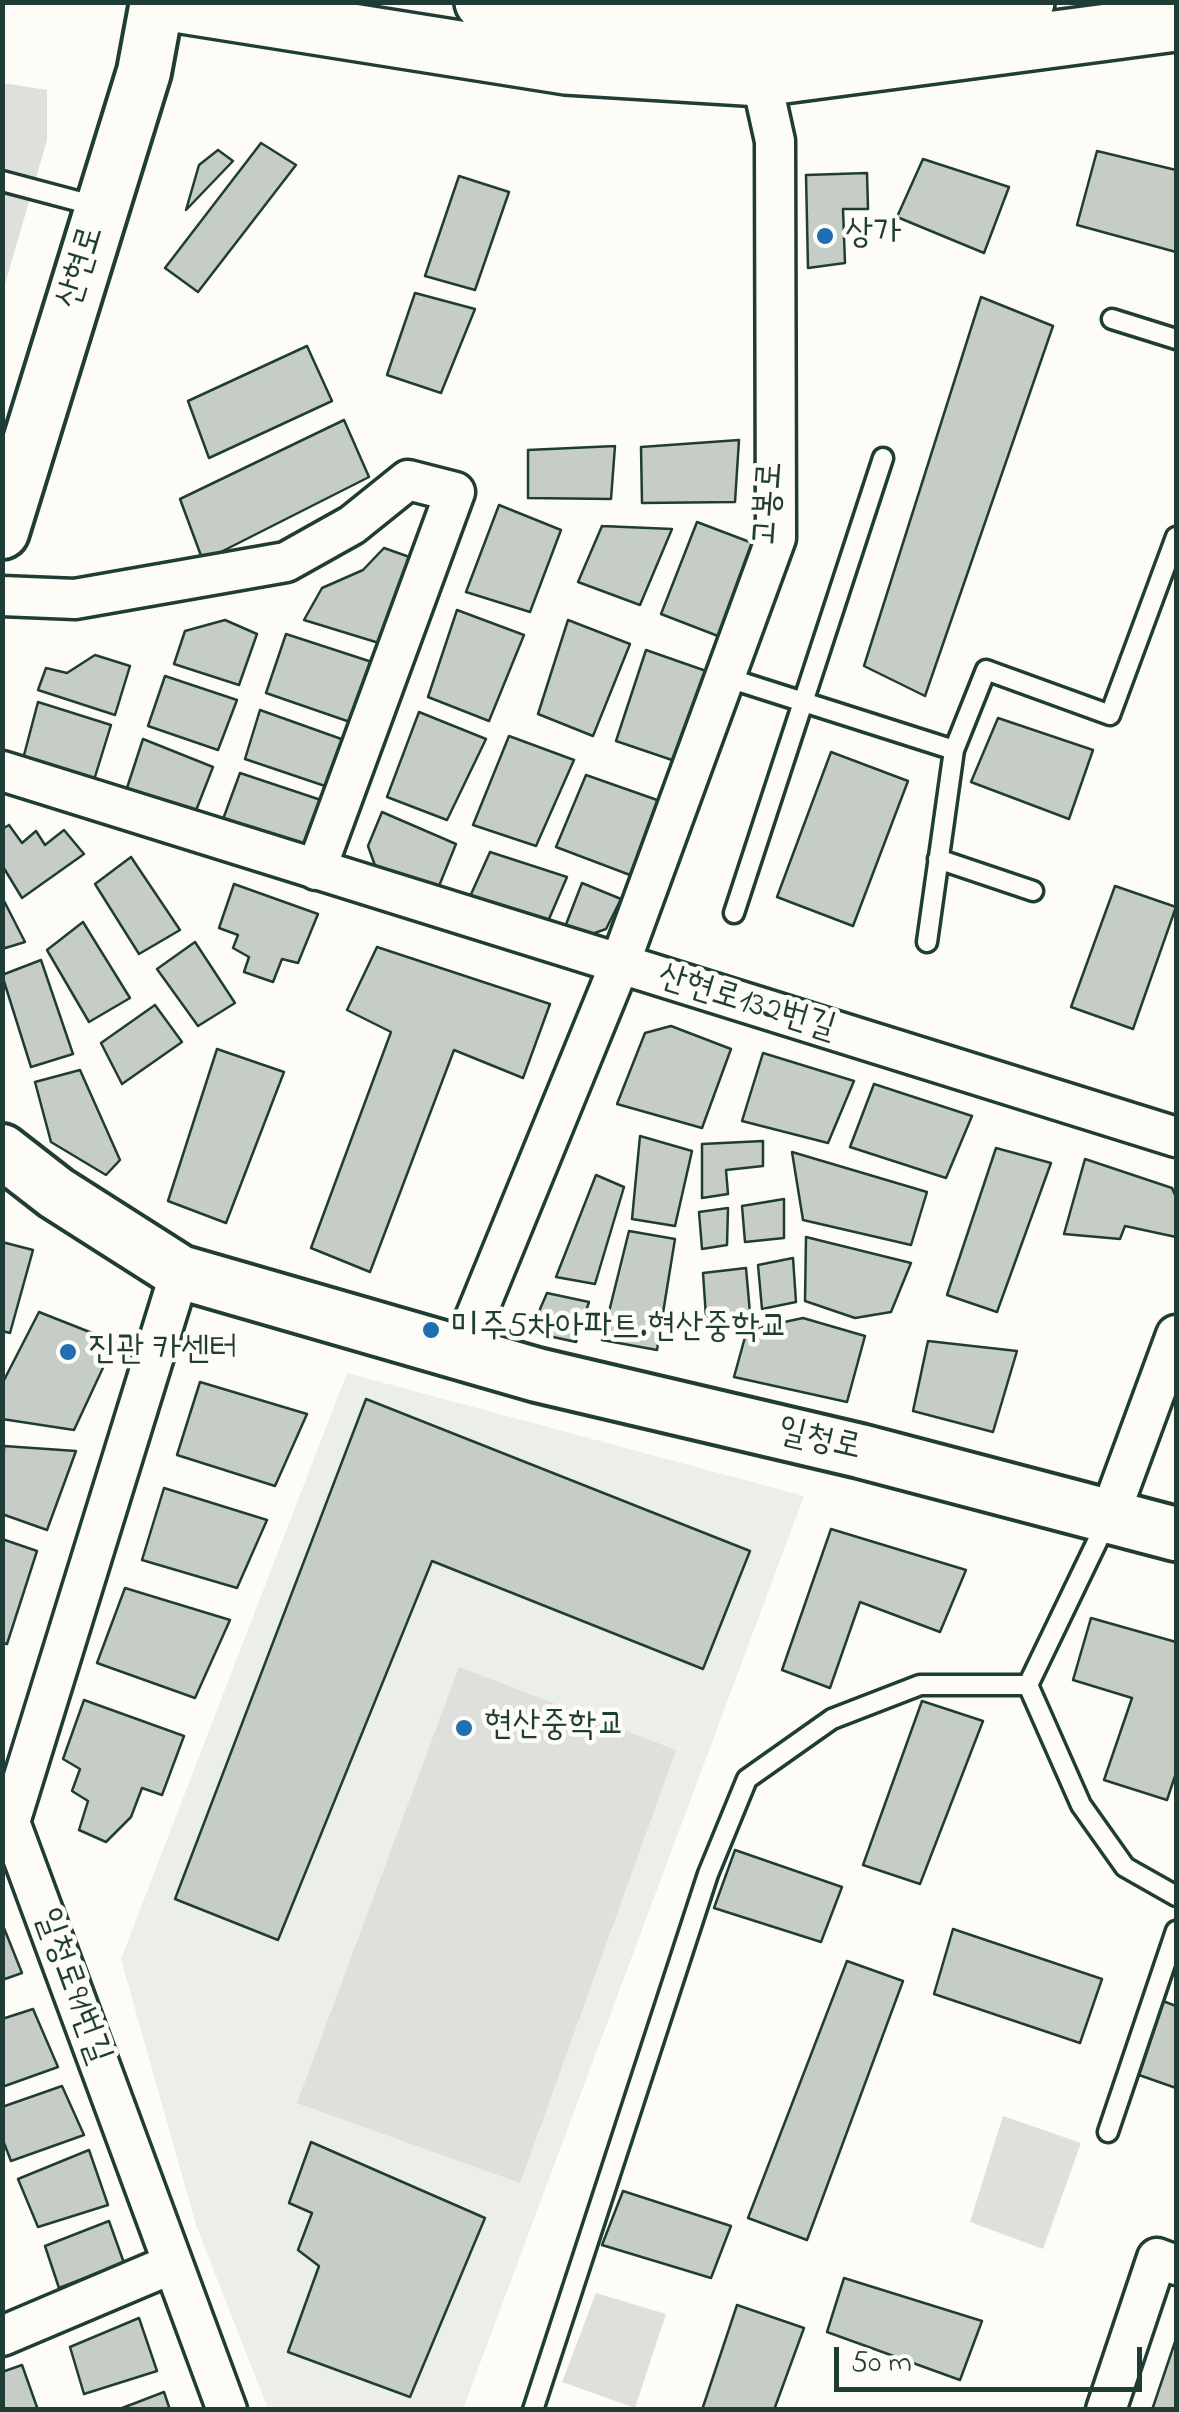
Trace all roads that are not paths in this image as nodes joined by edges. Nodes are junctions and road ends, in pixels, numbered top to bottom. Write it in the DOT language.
graph roads {
  1 [pos="160,2"];
  2 [pos="483,2"];
  3 [pos="1026,2"];
  4 [pos="1176,24"];
  5 [pos="762,78"];
  6 [pos="2,181"];
  7 [pos="102,208"];
  8 [pos="1112,319"];
  9 [pos="1176,339"];
  10 [pos="883,458"];
  11 [pos="4,519"];
  12 [pos="1176,537"];
  13 [pos="2,596"];
  14 [pos="725,677"];
  15 [pos="804,702"];
  16 [pos="954,750"];
  17 [pos="2,771"];
  18 [pos="938,859"];
  19 [pos="316,870"];
  20 [pos="1033,891"];
  21 [pos="734,913"];
  22 [pos="927,942"];
  23 [pos="619,966"];
  24 [pos="1176,1137"];
  25 [pos="2,1151"];
  26 [pos="180,1272"];
  27 [pos="1176,1335"];
  28 [pos="461,1352"];
  29 [pos="1110,1514"];
  30 [pos="1176,1534"];
  31 [pos="1028,1685"];
  32 [pos="5,1816"];
  33 [pos="1176,1896"];
  34 [pos="1176,1932"];
  35 [pos="1108,2132"];
  36 [pos="172,2264"];
  37 [pos="1176,2265"];
  38 [pos="2,2336"];
  39 [pos="227,2410"];
  40 [pos="534,2410"];
  41 [pos="1106,2410"];
  1 -- 5 [label="main road"];
  1 -- 7 [label="street, 산현로"];
  2 -- 3 [label="main road"];
  4 -- 5 [label="main road"];
  5 -- 14 [label="street, 고봉로"];
  6 -- 7 [label="lane"];
  7 -- 11 [label="street, 산현로"];
  8 -- 9 [label="lane"];
  10 -- 15 [label="lane"];
  12 -- 16 [label="lane"];
  13 -- 19 [label="street"];
  14 -- 15 [label="lane"];
  14 -- 23 [label="street, 고봉로"];
  15 -- 16 [label="lane"];
  15 -- 21 [label="lane"];
  16 -- 18 [label="lane"];
  17 -- 19 [label="street, 산현로132번길"];
  18 -- 20 [label="lane"];
  18 -- 22 [label="lane"];
  19 -- 23 [label="street, 산현로132번길"];
  23 -- 24 [label="street, 산현로132번길"];
  23 -- 28 [label="street"];
  25 -- 26 [label="street, 일청로"];
  26 -- 28 [label="street, 일청로"];
  26 -- 32 [label="street, 일청로91번길"];
  27 -- 29 [label="street"];
  28 -- 29 [label="street, 일청로"];
  29 -- 30 [label="street, 일청로"];
  29 -- 31 [label="lane"];
  31 -- 33 [label="lane"];
  31 -- 40 [label="lane"];
  32 -- 36 [label="street, 일청로91번길"];
  34 -- 35 [label="lane"];
  36 -- 38 [label="street"];
  36 -- 39 [label="street, 일청로91번길"];
  37 -- 41 [label="street"];
}
